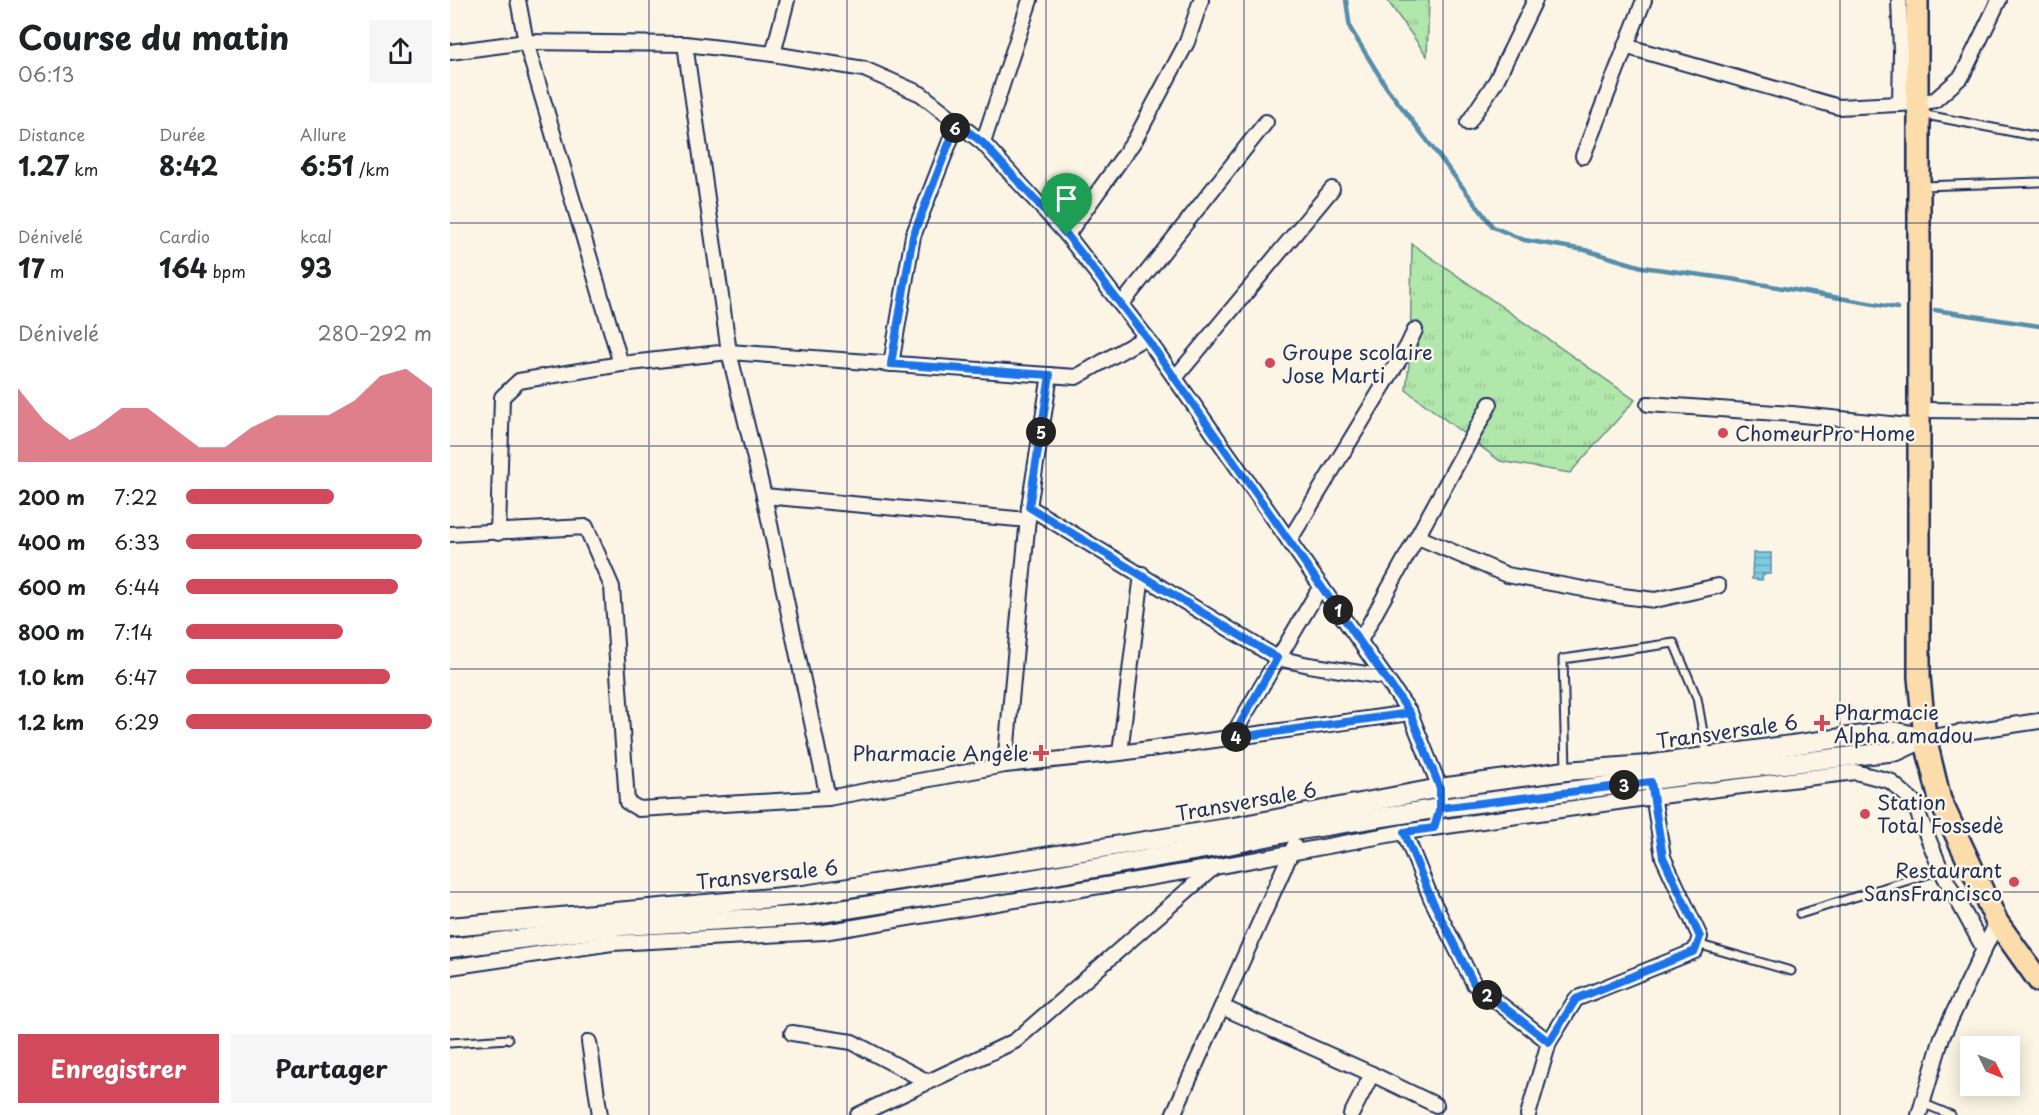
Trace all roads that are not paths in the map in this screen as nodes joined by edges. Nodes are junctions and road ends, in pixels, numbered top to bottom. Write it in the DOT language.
graph roads {
  1 [pos="518,0"];
  2 [pos="787,0"];
  3 [pos="1030,0"];
  4 [pos="1202,0"];
  5 [pos="1535,0"];
  6 [pos="1629,0"];
  7 [pos="1899,0"];
  8 [pos="1917,0"];
  9 [pos="1999,0"];
  10 [pos="1642,4"];
  11 [pos="526,42"];
  12 [pos="685,44"];
  13 [pos="1625,46"];
  14 [pos="450,52"];
  15 [pos="773,54"];
  16 [pos="1912,107"];
  17 [pos="1266,122"];
  18 [pos="957,123"];
  19 [pos="1468,123"];
  20 [pos="2039,137"];
  21 [pos="983,143"];
  22 [pos="1583,156"];
  23 [pos="2039,182"];
  24 [pos="1919,186"];
  25 [pos="1332,189"];
  26 [pos="1067,235"];
  27 [pos="1121,306"];
  28 [pos="1415,330"];
  29 [pos="1146,337"];
  30 [pos="729,352"];
  31 [pos="621,364"];
  32 [pos="891,364"];
  33 [pos="1050,375"];
  34 [pos="1174,378"];
  35 [pos="1490,404"];
  36 [pos="1648,404"];
  37 [pos="2039,411"];
  38 [pos="1919,418"];
  39 [pos="764,496"];
  40 [pos="1029,514"];
  41 [pos="498,532"];
  42 [pos="450,534"];
  43 [pos="1418,537"];
  44 [pos="1289,541"];
  45 [pos="1142,574"];
  46 [pos="1321,586"];
  47 [pos="1718,586"];
  48 [pos="1359,641"];
  49 [pos="1277,658"];
  50 [pos="1385,677"];
  51 [pos="1410,713"];
  52 [pos="2039,721"];
  53 [pos="1232,738"];
  54 [pos="1925,738"];
  55 [pos="1120,753"];
  56 [pos="1708,757"];
  57 [pos="1005,765"];
  58 [pos="1566,771"];
  59 [pos="1440,788"];
  60 [pos="1652,789"];
  61 [pos="1549,793"];
  62 [pos="828,798"];
  63 [pos="1440,808"];
  64 [pos="1547,812"];
  65 [pos="1434,828"];
  66 [pos="1300,830"];
  67 [pos="1404,832"];
  68 [pos="1228,846"];
  69 [pos="1292,852"];
  70 [pos="1214,867"];
  71 [pos="1941,870"];
  72 [pos="969,899"];
  73 [pos="1800,914"];
  74 [pos="1997,922"];
  75 [pos="450,927"];
  76 [pos="581,940"];
  77 [pos="1697,944"];
  78 [pos="450,948"];
  79 [pos="1984,949"];
  80 [pos="450,967"];
  81 [pos="1791,971"];
  82 [pos="2039,981"];
  83 [pos="1222,1007"];
  84 [pos="792,1033"];
  85 [pos="508,1039"];
  86 [pos="589,1042"];
  87 [pos="1549,1042"];
  88 [pos="450,1043"];
  89 [pos="1372,1074"];
  90 [pos="928,1082"];
  91 [pos="1436,1105"];
  92 [pos="1921,1109"];
  93 [pos="600,1115"];
  94 [pos="858,1115"];
  95 [pos="1173,1115"];
  96 [pos="1351,1115"];
  97 [pos="1528,1115"];
  98 [pos="1951,1115"];
  1 -- 11 [label="street"];
  2 -- 15 [label="street"];
  3 -- 21 [label="street"];
  4 -- 26 [label="street"];
  5 -- 19 [label="street"];
  6 -- 10 [label="street"];
  7 -- 16 [label="street"];
  8 -- 16 [label="main road"];
  9 -- 16 [label="street"];
  10 -- 13 [label="street"];
  11 -- 12 [label="street"];
  11 -- 14 [label="street"];
  11 -- 31 [label="street"];
  12 -- 15 [label="street"];
  12 -- 30 [label="street"];
  13 -- 16 [label="street"];
  13 -- 22 [label="street"];
  15 -- 18 [label="street"];
  16 -- 20 [label="lane"];
  16 -- 24 [label="main road"];
  17 -- 27 [label="street"];
  18 -- 21 [label="street"];
  18 -- 32 [label="street"];
  21 -- 26 [label="street"];
  23 -- 24 [label="lane"];
  24 -- 38 [label="main road"];
  25 -- 34 [label="street"];
  26 -- 27 [label="street"];
  27 -- 29 [label="street"];
  28 -- 44 [label="street"];
  29 -- 33 [label="street"];
  29 -- 34 [label="street"];
  30 -- 31 [label="street"];
  30 -- 32 [label="street"];
  30 -- 39 [label="street"];
  31 -- 41 [label="street"];
  32 -- 33 [label="street"];
  33 -- 40 [label="street"];
  34 -- 44 [label="street"];
  35 -- 43 [label="street"];
  36 -- 38 [label="street"];
  37 -- 38 [label="street"];
  38 -- 54 [label="main road"];
  39 -- 40 [label="street"];
  39 -- 62 [label="street"];
  40 -- 45 [label="street"];
  40 -- 57 [label="street"];
  41 -- 42 [label="street"];
  41 -- 62 [label="street"];
  43 -- 47 [label="street"];
  43 -- 48 [label="street"];
  44 -- 46 [label="street"];
  45 -- 49 [label="street"];
  45 -- 55 [label="street"];
  46 -- 48 [label="street"];
  46 -- 49 [label="street"];
  48 -- 50 [label="street"];
  49 -- 50 [label="street"];
  49 -- 53 [label="street"];
  50 -- 51 [label="street"];
  51 -- 53 [label="street"];
  51 -- 59 [label="street"];
  52 -- 54 [label="street"];
  53 -- 55 [label="street"];
  54 -- 56 [label="main road, Transversale 6"];
  54 -- 60 [label="main road, Transversale 6"];
  54 -- 74 [label="main road"];
  55 -- 57 [label="street"];
  56 -- 58 [label="main road, Transversale 6"];
  56 -- 58 [label="lane"];
  57 -- 62 [label="street"];
  58 -- 59 [label="main road, Transversale 6"];
  59 -- 63 [label="street"];
  59 -- 75 [label="main road, Transversale 6"];
  60 -- 61 [label="main road, Transversale 6"];
  60 -- 64 [label="street"];
  60 -- 71 [label="street"];
  60 -- 77 [label="street"];
  61 -- 63 [label="main road, Transversale 6"];
  61 -- 64 [label="street"];
  63 -- 65 [label="street"];
  63 -- 66 [label="main road, Transversale 6"];
  64 -- 65 [label="street"];
  65 -- 67 [label="street"];
  66 -- 68 [label="main road, Transversale 6"];
  66 -- 69 [label="street"];
  67 -- 69 [label="street"];
  67 -- 87 [label="street"];
  68 -- 70 [label="street"];
  68 -- 72 [label="main road, Transversale 6"];
  69 -- 70 [label="street"];
  69 -- 83 [label="street"];
  70 -- 72 [label="street"];
  70 -- 90 [label="street"];
  71 -- 73 [label="lane"];
  71 -- 79 [label="street"];
  72 -- 76 [label="main road, Transversale 6"];
  74 -- 79 [label="street"];
  74 -- 82 [label="main road"];
  76 -- 78 [label="main road, Transversale 6"];
  76 -- 80 [label="street"];
  77 -- 81 [label="lane"];
  77 -- 87 [label="street"];
  79 -- 92 [label="street"];
  83 -- 89 [label="street"];
  83 -- 95 [label="street"];
  84 -- 90 [label="street"];
  85 -- 88 [label="lane"];
  86 -- 93 [label="street"];
  87 -- 97 [label="street"];
  89 -- 91 [label="street"];
  89 -- 96 [label="street"];
  90 -- 94 [label="street"];
  92 -- 98 [label="lane"];
}
